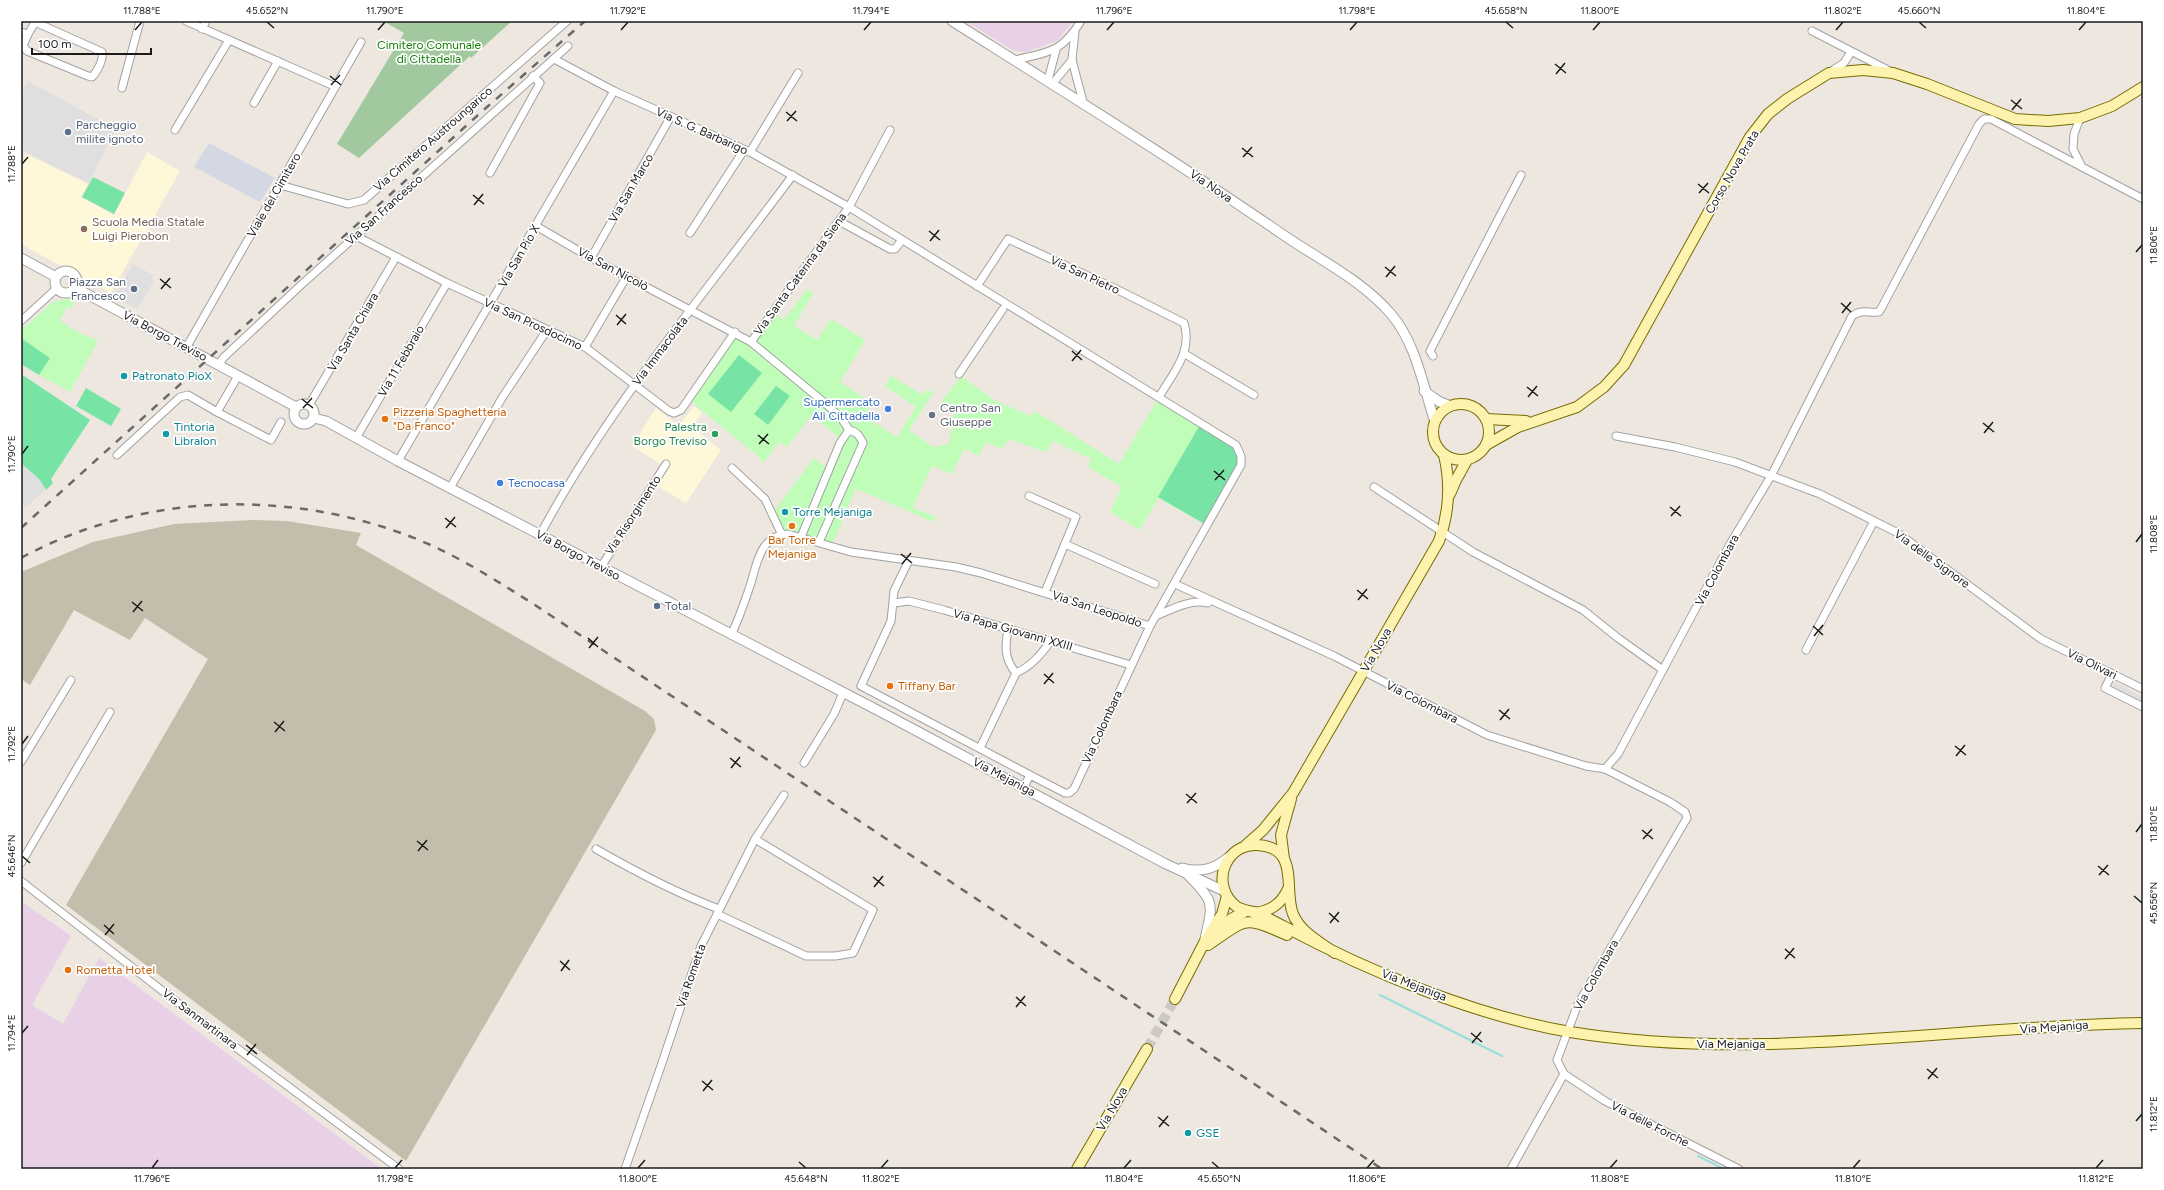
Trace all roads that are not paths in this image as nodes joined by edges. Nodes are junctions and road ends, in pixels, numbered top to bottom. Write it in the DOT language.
graph roads {
  1 [pos="140,21"];
  2 [pos="186,21"];
  3 [pos="206,21"];
  4 [pos="567,21"];
  5 [pos="952,21"];
  6 [pos="1081,21"];
  7 [pos="35,22"];
  8 [pos="202,29"];
  9 [pos="1075,31"];
  10 [pos="1812,31"];
  11 [pos="25,33"];
  12 [pos="229,40"];
  13 [pos="361,42"];
  14 [pos="568,46"];
  15 [pos="1056,50"];
  16 [pos="1851,52"];
  17 [pos="554,59"];
  18 [pos="1015,60"];
  19 [pos="1072,60"];
  20 [pos="278,61"];
  21 [pos="798,73"];
  22 [pos="1829,73"];
  23 [pos="1893,73"];
  24 [pos="533,76"];
  25 [pos="1050,81"];
  26 [pos="334,86"];
  27 [pos="2143,86"];
  28 [pos="122,88"];
  29 [pos="614,91"];
  30 [pos="1083,102"];
  31 [pos="254,103"];
  32 [pos="670,118"];
  33 [pos="2080,118"];
  34 [pos="175,130"];
  35 [pos="890,130"];
  36 [pos="747,151"];
  37 [pos="2082,167"];
  38 [pos="490,173"];
  39 [pos="793,176"];
  40 [pos="1520,176"];
  41 [pos="280,185"];
  42 [pos="2143,199"];
  43 [pos="849,207"];
  44 [pos="839,221"];
  45 [pos="536,226"];
  46 [pos="690,233"];
  47 [pos="356,236"];
  48 [pos="902,240"];
  49 [pos="396,257"];
  50 [pos="21,258"];
  51 [pos="591,258"];
  52 [pos="627,276"];
  53 [pos="56,277"];
  54 [pos="447,284"];
  55 [pos="977,286"];
  56 [pos="57,288"];
  57 [pos="76,288"];
  58 [pos="491,304"];
  59 [pos="1003,309"];
  60 [pos="691,310"];
  61 [pos="21,321"];
  62 [pos="547,330"];
  63 [pos="735,332"];
  64 [pos="751,342"];
  65 [pos="584,347"];
  66 [pos="186,348"];
  67 [pos="1185,354"];
  68 [pos="1433,356"];
  69 [pos="219,365"];
  70 [pos="959,374"];
  71 [pos="238,376"];
  72 [pos="635,384"];
  73 [pos="1424,392"];
  74 [pos="1254,395"];
  75 [pos="1159,397"];
  76 [pos="309,405"];
  77 [pos="1451,406"];
  78 [pos="296,407"];
  79 [pos="217,412"];
  80 [pos="314,418"];
  81 [pos="1486,419"];
  82 [pos="1534,420"];
  83 [pos="281,422"];
  84 [pos="1434,422"];
  85 [pos="848,430"];
  86 [pos="1616,436"];
  87 [pos="356,438"];
  88 [pos="1486,445"];
  89 [pos="117,454"];
  90 [pos="1444,455"];
  91 [pos="1467,460"];
  92 [pos="398,461"];
  93 [pos="666,464"];
  94 [pos="732,468"];
  95 [pos="1771,476"];
  96 [pos="1374,487"];
  97 [pos="450,488"];
  98 [pos="1029,496"];
  99 [pos="1447,501"];
  100 [pos="1874,521"];
  101 [pos="1442,532"];
  102 [pos="782,534"];
  103 [pos="540,535"];
  104 [pos="800,537"];
  105 [pos="819,542"];
  106 [pos="1065,544"];
  107 [pos="909,560"];
  108 [pos="601,567"];
  109 [pos="1155,584"];
  110 [pos="1175,584"];
  111 [pos="1045,592"];
  112 [pos="894,603"];
  113 [pos="1223,606"];
  114 [pos="1156,616"];
  115 [pos="1150,626"];
  116 [pos="1008,629"];
  117 [pos="731,635"];
  118 [pos="2041,639"];
  119 [pos="1051,641"];
  120 [pos="1806,650"];
  121 [pos="1131,666"];
  122 [pos="1663,670"];
  123 [pos="1364,672"];
  124 [pos="1016,673"];
  125 [pos="2112,674"];
  126 [pos="71,680"];
  127 [pos="2143,689"];
  128 [pos="843,693"];
  129 [pos="889,701"];
  130 [pos="2143,708"];
  131 [pos="110,712"];
  132 [pos="883,713"];
  133 [pos="980,748"];
  134 [pos="21,762"];
  135 [pos="804,763"];
  136 [pos="1605,769"];
  137 [pos="1030,775"];
  138 [pos="1024,787"];
  139 [pos="1293,793"];
  140 [pos="784,795"];
  141 [pos="756,839"];
  142 [pos="1244,847"];
  143 [pos="596,849"];
  144 [pos="1230,856"];
  145 [pos="1284,860"];
  146 [pos="21,863"];
  147 [pos="1164,863"];
  148 [pos="1186,874"];
  149 [pos="21,881"];
  150 [pos="1288,889"];
  151 [pos="1226,894"];
  152 [pos="718,911"];
  153 [pos="1250,912"];
  154 [pos="1206,944"];
  155 [pos="1317,944"];
  156 [pos="1335,953"];
  157 [pos="1175,999"];
  158 [pos="2141,1023"];
  159 [pos="1567,1031"];
  160 [pos="1147,1049"];
  161 [pos="1564,1074"];
  162 [pos="399,1169"];
  163 [pos="625,1169"];
  164 [pos="1077,1169"];
  165 [pos="1512,1169"];
  166 [pos="1739,1169"];
  1 -- 28 [label="street"];
  2 -- 8 [label="street"];
  3 -- 8 [label="street"];
  4 -- 41 [label="street, Via Cimitero Austroungarico"];
  5 -- 18 [label="street, Via Nova"];
  6 -- 9 [label="street"];
  7 -- 11 [label="street"];
  7 -- 11 [label="street"];
  8 -- 12 [label="street"];
  9 -- 15 [label="street"];
  9 -- 19 [label="street"];
  10 -- 16 [label="street"];
  12 -- 20 [label="street"];
  12 -- 34 [label="street"];
  13 -- 26 [label="street, Viale del Cimitero"];
  14 -- 17 [label="street, Via San Francesco"];
  15 -- 18 [label="street"];
  15 -- 25 [label="street"];
  16 -- 22 [label="street"];
  16 -- 23 [label="street"];
  17 -- 24 [label="street, Via San Francesco"];
  17 -- 29 [label="street, Via S. G. Barbarigo"];
  18 -- 25 [label="street, Via Nova"];
  19 -- 25 [label="street"];
  19 -- 30 [label="street"];
  20 -- 26 [label="street"];
  20 -- 31 [label="street"];
  21 -- 36 [label="street"];
  22 -- 23 [label="main road, Corso Nova Prata"];
  22 -- 82 [label="main road, Corso Nova Prata"];
  23 -- 33 [label="main road, Corso Nova Prata"];
  24 -- 38 [label="street"];
  24 -- 47 [label="street, Via San Francesco"];
  25 -- 30 [label="street, Via Nova"];
  26 -- 41 [label="street, Viale del Cimitero"];
  27 -- 33 [label="main road, Corso Nova Prata"];
  29 -- 32 [label="street, Via S. G. Barbarigo"];
  29 -- 45 [label="street, Via San Pio X"];
  30 -- 73 [label="street, Via Nova"];
  32 -- 36 [label="street, Via S. G. Barbarigo"];
  32 -- 51 [label="street, Via San Marco"];
  33 -- 37 [label="street"];
  35 -- 43 [label="street, Via Santa Caterina da Siena"];
  36 -- 39 [label="street, Via S. G. Barbarigo"];
  36 -- 46 [label="street"];
  37 -- 42 [label="street"];
  37 -- 95 [label="street, Via Colombara"];
  39 -- 43 [label="street, Via S. G. Barbarigo"];
  39 -- 60 [label="street, Via Immacolata"];
  40 -- 68 [label="street"];
  41 -- 66 [label="street, Viale del Cimitero"];
  43 -- 44 [label="street, Via Santa Caterina da Siena"];
  43 -- 48 [label="street"];
  44 -- 48 [label="street"];
  44 -- 64 [label="street, Via Santa Caterina da Siena"];
  45 -- 51 [label="street, Via San Nicolò"];
  45 -- 58 [label="street, Via San Pio X"];
  47 -- 49 [label="street, Via San Prosdocimo"];
  47 -- 69 [label="street, Via San Francesco"];
  48 -- 55 [label="street"];
  49 -- 54 [label="street, Via San Prosdocimo"];
  49 -- 76 [label="street, Via Santa Chiara"];
  50 -- 53 [label="street"];
  51 -- 52 [label="street, Via San Nicolò"];
  52 -- 60 [label="street, Via San Nicolò"];
  52 -- 65 [label="street"];
  53 -- 56 [label="street"];
  53 -- 57 [label="street"];
  54 -- 58 [label="street, Via San Prosdocimo"];
  54 -- 87 [label="street, Via 11 Febbraio"];
  55 -- 67 [label="street, Via San Pietro"];
  55 -- 75 [label="street"];
  56 -- 57 [label="street"];
  56 -- 61 [label="street"];
  57 -- 66 [label="street, Via Borgo Treviso"];
  58 -- 62 [label="street, Via San Prosdocimo"];
  58 -- 92 [label="street, Via San Pio X"];
  59 -- 70 [label="street"];
  60 -- 63 [label="street, Via San Nicolò"];
  60 -- 72 [label="street, Via Immacolata"];
  62 -- 65 [label="street, Via San Prosdocimo"];
  62 -- 97 [label="street"];
  63 -- 64 [label="street, Via San Nicolò"];
  63 -- 72 [label="street, Via San Prosdocimo"];
  64 -- 85 [label="street, Via San Nicolò"];
  65 -- 72 [label="street, Via San Prosdocimo"];
  66 -- 69 [label="street, Via Borgo Treviso"];
  67 -- 74 [label="street"];
  67 -- 75 [label="street, Via San Pietro"];
  69 -- 71 [label="street, Via Borgo Treviso"];
  71 -- 78 [label="street, Via Borgo Treviso"];
  71 -- 79 [label="street"];
  72 -- 103 [label="street, Via Immacolata"];
  73 -- 77 [label="street"];
  73 -- 84 [label="street, Via Nova"];
  75 -- 110 [label="street"];
  76 -- 78 [label="street"];
  76 -- 80 [label="street"];
  77 -- 81 [label="main road"];
  77 -- 84 [label="main road"];
  78 -- 80 [label="street"];
  79 -- 83 [label="street"];
  79 -- 89 [label="street"];
  80 -- 87 [label="street, Via Borgo Treviso"];
  81 -- 82 [label="main road, Corso Nova Prata"];
  81 -- 88 [label="main road"];
  82 -- 88 [label="main road, Corso Nova Prata"];
  84 -- 90 [label="main road, Via Nova"];
  85 -- 104 [label="street"];
  85 -- 105 [label="street, Via San Nicolò"];
  86 -- 95 [label="street, Via delle Signore"];
  87 -- 92 [label="street, Via Borgo Treviso"];
  88 -- 91 [label="main road, Via Nova"];
  90 -- 91 [label="main road"];
  90 -- 99 [label="main road, Via Nova"];
  91 -- 99 [label="main road, Via Nova"];
  92 -- 97 [label="street, Via Borgo Treviso"];
  93 -- 108 [label="street, Via Risorgimento"];
  94 -- 102 [label="street"];
  95 -- 100 [label="street, Via delle Signore"];
  95 -- 122 [label="street, Via Colombara"];
  96 -- 101 [label="street"];
  97 -- 103 [label="street, Via Borgo Treviso"];
  98 -- 106 [label="street, Via San Leopoldo"];
  99 -- 101 [label="main road, Via Nova"];
  100 -- 118 [label="street, Via delle Signore"];
  100 -- 120 [label="street"];
  101 -- 122 [label="street"];
  101 -- 123 [label="main road, Via Nova"];
  102 -- 104 [label="street, Via San Leopoldo"];
  102 -- 117 [label="street"];
  103 -- 108 [label="street, Via Borgo Treviso"];
  104 -- 105 [label="street, Via San Leopoldo"];
  105 -- 107 [label="street, Via San Leopoldo"];
  106 -- 109 [label="street"];
  106 -- 111 [label="street, Via San Leopoldo"];
  107 -- 111 [label="street, Via San Leopoldo"];
  107 -- 112 [label="street"];
  108 -- 117 [label="street, Via Borgo Treviso"];
  110 -- 113 [label="street, Via Colombara"];
  110 -- 114 [label="street, Via Colombara"];
  111 -- 115 [label="street, Via San Leopoldo"];
  112 -- 116 [label="street, Via Papa Giovanni XXIII"];
  112 -- 129 [label="street"];
  113 -- 114 [label="street, Via Colombara"];
  113 -- 123 [label="street, Via Colombara"];
  114 -- 115 [label="street, Via Colombara"];
  115 -- 121 [label="street, Via Colombara"];
  116 -- 119 [label="street, Via Papa Giovanni XXIII"];
  116 -- 124 [label="street"];
  117 -- 128 [label="street, Via Borgo Treviso"];
  118 -- 125 [label="street, Via Olivari"];
  119 -- 121 [label="street, Via Papa Giovanni XXIII"];
  119 -- 124 [label="street"];
  121 -- 137 [label="street, Via Colombara"];
  122 -- 136 [label="street, Via Colombara"];
  123 -- 136 [label="street, Via Colombara"];
  123 -- 139 [label="main road, Via Nova"];
  124 -- 133 [label="street"];
  125 -- 127 [label="street, Via Olivari"];
  125 -- 130 [label="street"];
  126 -- 134 [label="street"];
  128 -- 132 [label="street, Via Mejaniga"];
  128 -- 135 [label="street"];
  129 -- 132 [label="street"];
  129 -- 133 [label="street"];
  131 -- 146 [label="street"];
  132 -- 138 [label="street, Via Mejaniga"];
  133 -- 137 [label="street"];
  136 -- 159 [label="street, Via Colombara"];
  137 -- 138 [label="street"];
  138 -- 147 [label="street, Via Mejaniga"];
  139 -- 142 [label="main road, Via Nova"];
  139 -- 145 [label="main road, Via Nova"];
  140 -- 141 [label="street, Via Rometta"];
  141 -- 152 [label="street, Via Rometta"];
  141 -- 152 [label="street"];
  142 -- 144 [label="main road, Via Mejaniga"];
  142 -- 145 [label="main road, Via Mejaniga"];
  143 -- 152 [label="street"];
  144 -- 147 [label="street, Via Mejaniga"];
  144 -- 151 [label="main road"];
  145 -- 150 [label="main road, Via Mejaniga"];
  147 -- 148 [label="street, Via Mejaniga"];
  148 -- 151 [label="street, Via Mejaniga"];
  148 -- 154 [label="street, Via Mejaniga"];
  149 -- 162 [label="street, Via Sanmartinara"];
  150 -- 153 [label="main road"];
  150 -- 156 [label="main road, Via Mejaniga"];
  151 -- 153 [label="main road, Via Mejaniga"];
  151 -- 154 [label="main road"];
  152 -- 163 [label="street, Via Rometta"];
  153 -- 154 [label="main road"];
  153 -- 155 [label="main road, Via Mejaniga"];
  154 -- 155 [label="main road, Via Mejaniga"];
  154 -- 157 [label="main road"];
  155 -- 156 [label="main road, Via Mejaniga"];
  156 -- 159 [label="main road, Via Mejaniga"];
  158 -- 159 [label="main road, Via Mejaniga"];
  159 -- 161 [label="street"];
  160 -- 164 [label="main road, Via Nova"];
  161 -- 165 [label="street"];
  161 -- 166 [label="street, Via delle Forche"];
}
